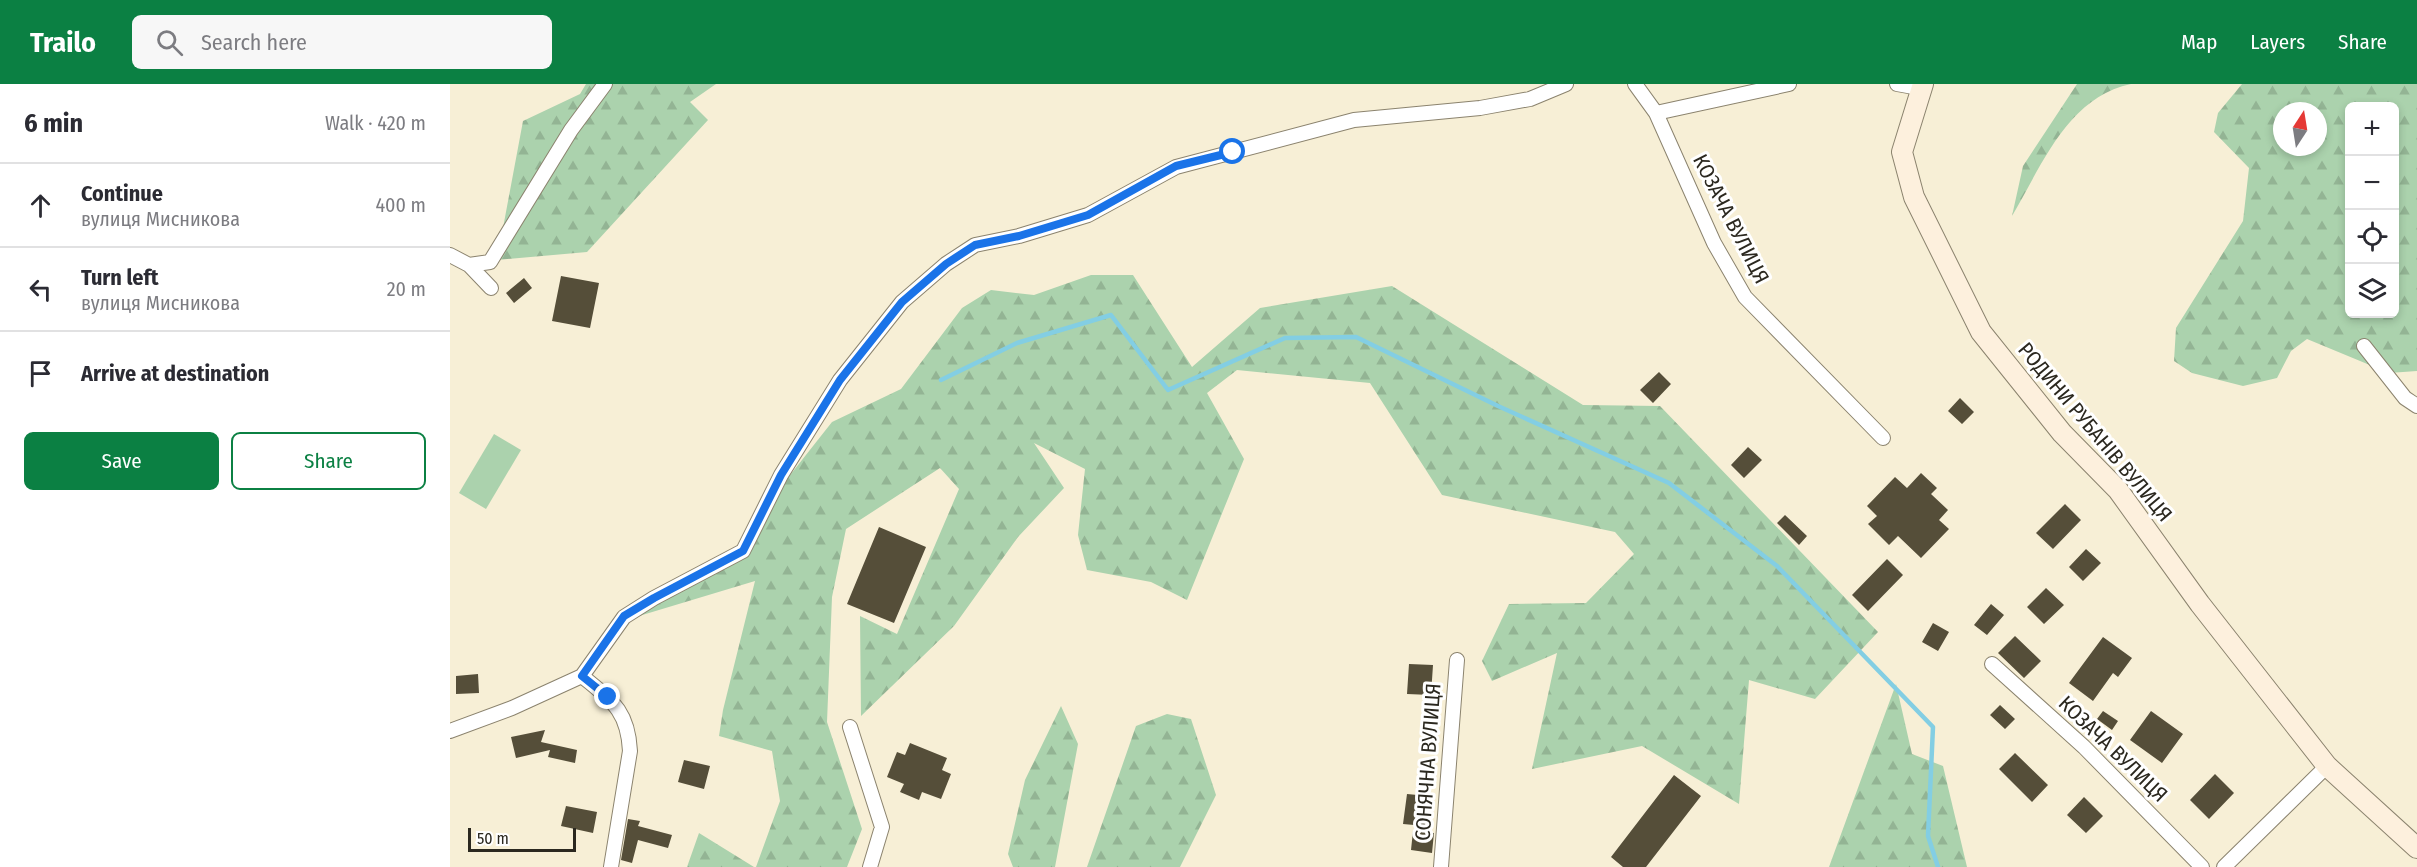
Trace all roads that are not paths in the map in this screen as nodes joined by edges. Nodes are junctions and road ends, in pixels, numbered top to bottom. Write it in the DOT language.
graph roads {
  1 [pos="605,84"];
  2 [pos="1566,84"];
  3 [pos="1635,84"];
  4 [pos="1789,84"];
  5 [pos="1897,84"];
  6 [pos="1921,86"];
  7 [pos="1656,113"];
  8 [pos="450,255"];
  9 [pos="469,265"];
  10 [pos="491,288"];
  11 [pos="2364,346"];
  12 [pos="2417,406"];
  13 [pos="1883,438"];
  14 [pos="1457,660"];
  15 [pos="1992,664"];
  16 [pos="582,676"];
  17 [pos="850,727"];
  18 [pos="450,730"];
  19 [pos="2326,766"];
  20 [pos="2417,848"];
  21 [pos="611,867"];
  22 [pos="870,867"];
  23 [pos="1442,867"];
  24 [pos="2202,867"];
  25 [pos="2224,867"];
  1 -- 9 [label="street"];
  2 -- 16 [label="street"];
  3 -- 7 [label="street, КОЗАЧА ВУЛИЦЯ"];
  4 -- 7 [label="street"];
  5 -- 6 [label="street"];
  6 -- 19 [label="street, РОДИНИ РУБАНІВ ВУЛИЦЯ"];
  7 -- 13 [label="street, КОЗАЧА ВУЛИЦЯ"];
  8 -- 9 [label="street"];
  9 -- 10 [label="street"];
  11 -- 12 [label="street"];
  14 -- 23 [label="street, СОНЯЧНА ВУЛИЦЯ"];
  15 -- 24 [label="street, КОЗАЧА ВУЛИЦЯ"];
  16 -- 18 [label="street"];
  16 -- 21 [label="street"];
  17 -- 22 [label="street"];
  19 -- 20 [label="street, РОДИНИ РУБАНІВ ВУЛИЦЯ"];
  19 -- 25 [label="street"];
}
